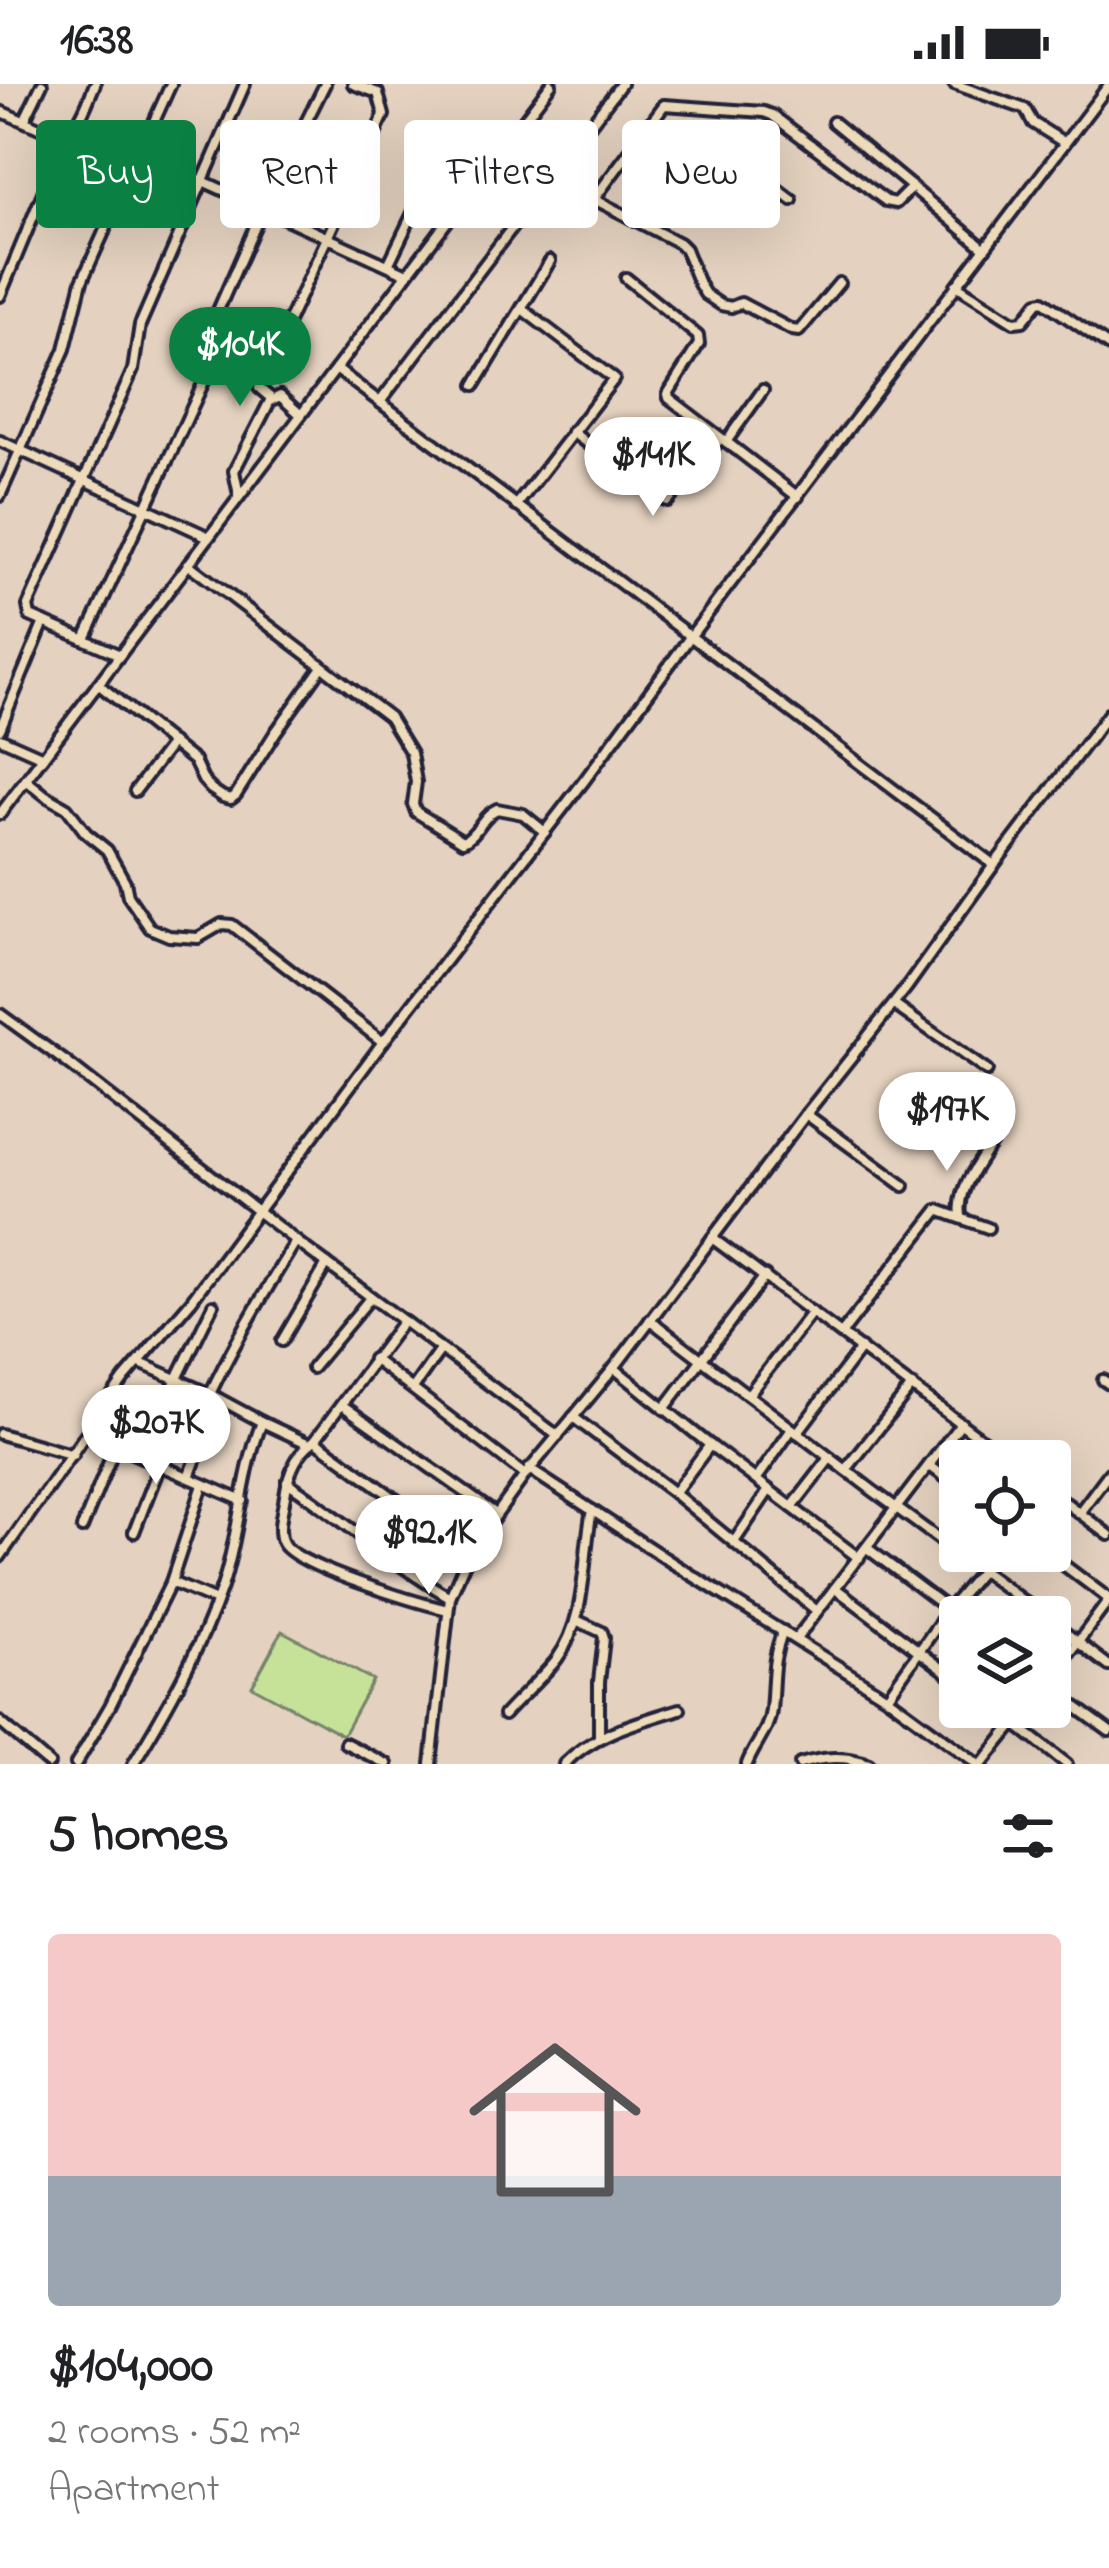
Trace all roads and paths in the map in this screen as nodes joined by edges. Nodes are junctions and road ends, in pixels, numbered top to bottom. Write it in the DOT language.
graph roads {
  1 [pos="42,84"];
  2 [pos="95,84"];
  3 [pos="171,84"];
  4 [pos="245,84"];
  5 [pos="325,84"];
  6 [pos="353,84"];
  7 [pos="551,84"];
  8 [pos="621,84"];
  9 [pos="954,84"];
  10 [pos="1109,85"];
  11 [pos="0,111"];
  12 [pos="79,120"];
  13 [pos="154,120"];
  14 [pos="307,120"];
  15 [pos="524,120"];
  16 [pos="593,120"];
  17 [pos="652,120"];
  18 [pos="779,120"];
  19 [pos="780,121"];
  20 [pos="24,122"];
  21 [pos="833,122"];
  22 [pos="36,126"];
  23 [pos="1065,143"];
  24 [pos="622,160"];
  25 [pos="196,176"];
  26 [pos="204,180"];
  27 [pos="912,187"];
  28 [pos="220,188"];
  29 [pos="780,191"];
  30 [pos="598,194"];
  31 [pos="792,200"];
  32 [pos="598,201"];
  33 [pos="36,206"];
  34 [pos="105,228"];
  35 [pos="254,228"];
  36 [pos="306,228"];
  37 [pos="406,228"];
  38 [pos="442,228"];
  39 [pos="511,228"];
  40 [pos="327,238"];
  41 [pos="984,248"];
  42 [pos="550,261"];
  43 [pos="388,265"];
  44 [pos="407,274"];
  45 [pos="626,278"];
  46 [pos="3,280"];
  47 [pos="839,283"];
  48 [pos="956,285"];
  49 [pos="0,296"];
  50 [pos="522,309"];
  51 [pos="1109,346"];
  52 [pos="201,349"];
  53 [pos="336,368"];
  54 [pos="209,371"];
  55 [pos="476,385"];
  56 [pos="764,390"];
  57 [pos="272,399"];
  58 [pos="380,402"];
  59 [pos="301,415"];
  60 [pos="572,432"];
  61 [pos="724,440"];
  62 [pos="0,441"];
  63 [pos="21,451"];
  64 [pos="84,480"];
  65 [pos="0,496"];
  66 [pos="239,496"];
  67 [pos="798,497"];
  68 [pos="516,506"];
  69 [pos="146,509"];
  70 [pos="209,536"];
  71 [pos="188,564"];
  72 [pos="44,622"];
  73 [pos="690,637"];
  74 [pos="85,639"];
  75 [pos="120,655"];
  76 [pos="322,667"];
  77 [pos="98,684"];
  78 [pos="1109,713"];
  79 [pos="0,733"];
  80 [pos="172,743"];
  81 [pos="43,757"];
  82 [pos="26,780"];
  83 [pos="135,791"];
  84 [pos="0,814"];
  85 [pos="545,832"];
  86 [pos="994,865"];
  87 [pos="894,1005"];
  88 [pos="0,1014"];
  89 [pos="383,1042"];
  90 [pos="986,1071"];
  91 [pos="806,1114"];
  92 [pos="992,1142"];
  93 [pos="904,1186"];
  94 [pos="259,1210"];
  95 [pos="961,1218"];
  96 [pos="988,1228"];
  97 [pos="712,1238"];
  98 [pos="296,1241"];
  99 [pos="327,1264"];
  100 [pos="765,1276"];
  101 [pos="371,1297"];
  102 [pos="213,1305"];
  103 [pos="812,1312"];
  104 [pos="650,1320"];
  105 [pos="403,1321"];
  106 [pos="842,1334"];
  107 [pos="281,1341"];
  108 [pos="861,1348"];
  109 [pos="440,1349"];
  110 [pos="373,1359"];
  111 [pos="702,1360"];
  112 [pos="140,1363"];
  113 [pos="312,1368"];
  114 [pos="614,1368"];
  115 [pos="176,1379"];
  116 [pos="911,1386"];
  117 [pos="413,1388"];
  118 [pos="748,1395"];
  119 [pos="215,1397"];
  120 [pos="342,1405"];
  121 [pos="664,1408"];
  122 [pos="573,1417"];
  123 [pos="262,1422"];
  124 [pos="961,1423"];
  125 [pos="794,1431"];
  126 [pos="0,1434"];
  127 [pos="88,1434"];
  128 [pos="148,1436"];
  129 [pos="558,1436"];
  130 [pos="983,1440"];
  131 [pos="312,1442"];
  132 [pos="710,1445"];
  133 [pos="115,1447"];
  134 [pos="73,1455"];
  135 [pos="830,1458"];
  136 [pos="160,1465"];
  137 [pos="930,1466"];
  138 [pos="846,1470"];
  139 [pos="527,1472"];
  140 [pos="1109,1472"];
  141 [pos="939,1473"];
  142 [pos="189,1478"];
  143 [pos="756,1480"];
  144 [pos="287,1482"];
  145 [pos="203,1485"];
  146 [pos="769,1490"];
  147 [pos="674,1493"];
  148 [pos="243,1501"];
  149 [pos="1071,1507"];
  150 [pos="792,1508"];
  151 [pos="898,1508"];
  152 [pos="592,1510"];
  153 [pos="1079,1513"];
  154 [pos="496,1514"];
  155 [pos="82,1528"];
  156 [pos="134,1532"];
  157 [pos="1109,1535"];
  158 [pos="939,1537"];
  159 [pos="734,1542"];
  160 [pos="867,1548"];
  161 [pos="469,1553"];
  162 [pos="0,1557"];
  163 [pos="859,1558"];
  164 [pos="1071,1571"];
  165 [pos="981,1572"];
  166 [pos="987,1572"];
  167 [pos="171,1582"];
  168 [pos="835,1588"];
  169 [pos="961,1596"];
  170 [pos="1018,1596"];
  171 [pos="451,1598"];
  172 [pos="216,1600"];
  173 [pos="1109,1600"];
  174 [pos="939,1602"];
  175 [pos="448,1611"];
  176 [pos="817,1611"];
  177 [pos="576,1620"];
  178 [pos="939,1623"];
  179 [pos="783,1631"];
  180 [pos="1071,1637"];
  181 [pos="796,1639"];
  182 [pos="1078,1642"];
  183 [pos="918,1650"];
  184 [pos="1071,1652"];
  185 [pos="939,1666"];
  186 [pos="1109,1666"];
  187 [pos="887,1697"];
  188 [pos="1071,1701"];
  189 [pos="680,1709"];
  190 [pos="504,1715"];
  191 [pos="0,1722"];
  192 [pos="1012,1728"];
  193 [pos="1020,1728"];
  194 [pos="1109,1731"];
  195 [pos="599,1738"];
  196 [pos="345,1743"];
  197 [pos="49,1764"];
  198 [pos="76,1764"];
  199 [pos="133,1764"];
  200 [pos="385,1764"];
  201 [pos="431,1764"];
  202 [pos="564,1764"];
  203 [pos="747,1764"];
  204 [pos="800,1764"];
  205 [pos="869,1764"];
  206 [pos="980,1764"];
  207 [pos="1067,1764"];
  1 -- 20 [label="street"];
  2 -- 12 [label="street"];
  3 -- 13 [label="street"];
  4 -- 26 [label="street"];
  5 -- 14 [label="street"];
  6 -- 40 [label="street"];
  7 -- 15 [label="street"];
  8 -- 16 [label="street"];
  9 -- 23 [label="street"];
  10 -- 23 [label="street"];
  11 -- 20 [label="street"];
  17 -- 18 [label="street"];
  19 -- 27 [label="street"];
  20 -- 22 [label="street"];
  21 -- 27 [label="street"];
  23 -- 41 [label="street"];
  24 -- 30 [label="street"];
  25 -- 26 [label="street"];
  26 -- 28 [label="street"];
  26 -- 64 [label="street"];
  27 -- 41 [label="street"];
  29 -- 31 [label="street"];
  32 -- 47 [label="street"];
  33 -- 46 [label="street"];
  34 -- 63 [label="street"];
  35 -- 52 [label="street"];
  36 -- 40 [label="street"];
  37 -- 43 [label="street"];
  38 -- 44 [label="street"];
  39 -- 58 [label="street"];
  40 -- 43 [label="street"];
  40 -- 57 [label="street"];
  41 -- 48 [label="street"];
  42 -- 50 [label="street"];
  43 -- 44 [label="street"];
  44 -- 53 [label="street"];
  45 -- 61 [label="street"];
  46 -- 49 [label="street"];
  48 -- 51 [label="street"];
  48 -- 67 [label="street"];
  50 -- 55 [label="street"];
  50 -- 60 [label="street"];
  53 -- 58 [label="street"];
  53 -- 59 [label="street"];
  54 -- 69 [label="street"];
  56 -- 61 [label="street"];
  57 -- 59 [label="street"];
  57 -- 66 [label="street"];
  58 -- 68 [label="street"];
  59 -- 66 [label="street"];
  60 -- 61 [label="street"];
  60 -- 68 [label="street"];
  61 -- 67 [label="street"];
  62 -- 63 [label="street"];
  63 -- 64 [label="street"];
  63 -- 65 [label="street"];
  64 -- 69 [label="street"];
  64 -- 72 [label="street"];
  66 -- 70 [label="street"];
  67 -- 73 [label="street"];
  68 -- 73 [label="street"];
  69 -- 70 [label="street"];
  69 -- 74 [label="street"];
  70 -- 71 [label="street"];
  71 -- 75 [label="street"];
  71 -- 76 [label="street"];
  72 -- 74 [label="street"];
  72 -- 79 [label="street"];
  73 -- 85 [label="street"];
  73 -- 86 [label="street"];
  74 -- 75 [label="street"];
  75 -- 77 [label="street"];
  76 -- 80 [label="street"];
  76 -- 85 [label="street"];
  77 -- 80 [label="street"];
  77 -- 81 [label="street"];
  78 -- 86 [label="street"];
  79 -- 81 [label="street"];
  80 -- 83 [label="street"];
  81 -- 82 [label="street"];
  82 -- 84 [label="street"];
  82 -- 89 [label="street"];
  85 -- 89 [label="street"];
  86 -- 87 [label="street"];
  87 -- 90 [label="street"];
  87 -- 91 [label="street"];
  88 -- 94 [label="street"];
  89 -- 94 [label="street"];
  91 -- 93 [label="street"];
  91 -- 97 [label="street"];
  92 -- 95 [label="street"];
  94 -- 98 [label="street"];
  94 -- 112 [label="street"];
  95 -- 96 [label="street"];
  95 -- 106 [label="street"];
  97 -- 100 [label="street"];
  97 -- 104 [label="street"];
  98 -- 99 [label="street"];
  98 -- 119 [label="street"];
  99 -- 101 [label="street"];
  99 -- 107 [label="street"];
  100 -- 103 [label="street"];
  100 -- 111 [label="street"];
  101 -- 105 [label="street"];
  101 -- 113 [label="street"];
  102 -- 115 [label="street"];
  103 -- 106 [label="street"];
  103 -- 118 [label="street"];
  104 -- 111 [label="street"];
  104 -- 114 [label="street"];
  105 -- 109 [label="street"];
  105 -- 110 [label="street"];
  106 -- 108 [label="street"];
  108 -- 116 [label="street"];
  108 -- 125 [label="street"];
  109 -- 117 [label="street"];
  109 -- 129 [label="street"];
  110 -- 117 [label="street"];
  110 -- 120 [label="street"];
  111 -- 118 [label="street"];
  111 -- 121 [label="street"];
  112 -- 115 [label="street"];
  112 -- 127 [label="street"];
  114 -- 121 [label="street"];
  114 -- 122 [label="street"];
  115 -- 119 [label="street"];
  115 -- 128 [label="street"];
  116 -- 124 [label="street"];
  116 -- 138 [label="street"];
  117 -- 139 [label="street"];
  118 -- 125 [label="street"];
  119 -- 123 [label="street"];
  119 -- 142 [label="street"];
  120 -- 131 [label="street"];
  120 -- 154 [label="street"];
  121 -- 132 [label="street"];
  122 -- 129 [label="street"];
  122 -- 147 [label="street"];
  123 -- 131 [label="street"];
  123 -- 148 [label="street"];
  124 -- 130 [label="street"];
  124 -- 137 [label="street"];
  125 -- 135 [label="street"];
  125 -- 143 [label="street"];
  126 -- 134 [label="street"];
  127 -- 133 [label="street"];
  127 -- 134 [label="street"];
  129 -- 139 [label="street"];
  131 -- 144 [label="street"];
  131 -- 161 [label="street"];
  132 -- 143 [label="street"];
  132 -- 147 [label="street"];
  133 -- 136 [label="street"];
  133 -- 155 [label="street"];
  134 -- 162 [label="street"];
  135 -- 138 [label="street"];
  135 -- 150 [label="street"];
  136 -- 142 [label="street"];
  136 -- 156 [label="street"];
  137 -- 141 [label="street"];
  137 -- 151 [label="street"];
  138 -- 151 [label="street"];
  139 -- 152 [label="street"];
  139 -- 154 [label="street"];
  140 -- 153 [label="street"];
  142 -- 145 [label="street"];
  143 -- 146 [label="street"];
  144 -- 171 [label="street"];
  144 -- 175 [label="street"];
  145 -- 148 [label="street"];
  145 -- 167 [label="street"];
  146 -- 150 [label="street"];
  146 -- 159 [label="street"];
  147 -- 159 [label="street"];
  148 -- 172 [label="street"];
  149 -- 153 [label="street"];
  150 -- 163 [label="street"];
  151 -- 158 [label="street"];
  151 -- 160 [label="street"];
  152 -- 177 [label="street"];
  152 -- 179 [label="street"];
  153 -- 157 [label="street"];
  154 -- 161 [label="street"];
  159 -- 176 [label="street"];
  160 -- 163 [label="street"];
  160 -- 174 [label="street"];
  161 -- 171 [label="street"];
  163 -- 168 [label="street"];
  164 -- 173 [label="street"];
  165 -- 169 [label="street"];
  166 -- 170 [label="street"];
  167 -- 172 [label="street"];
  167 -- 198 [label="street"];
  168 -- 176 [label="street"];
  168 -- 183 [label="street"];
  171 -- 175 [label="street"];
  172 -- 199 [label="street"];
  173 -- 182 [label="street"];
  175 -- 201 [label="street"];
  176 -- 181 [label="street"];
  177 -- 190 [label="street"];
  177 -- 195 [label="street"];
  178 -- 183 [label="street"];
  179 -- 181 [label="street"];
  179 -- 203 [label="street"];
  180 -- 182 [label="street"];
  181 -- 187 [label="street"];
  182 -- 184 [label="street"];
  182 -- 186 [label="street"];
  183 -- 185 [label="street"];
  183 -- 187 [label="street"];
  187 -- 206 [label="street"];
  188 -- 194 [label="street"];
  189 -- 195 [label="street"];
  191 -- 197 [label="street"];
  192 -- 206 [label="street"];
  193 -- 207 [label="street"];
  195 -- 202 [label="street"];
  196 -- 200 [label="street"];
  204 -- 205 [label="street"];
}
